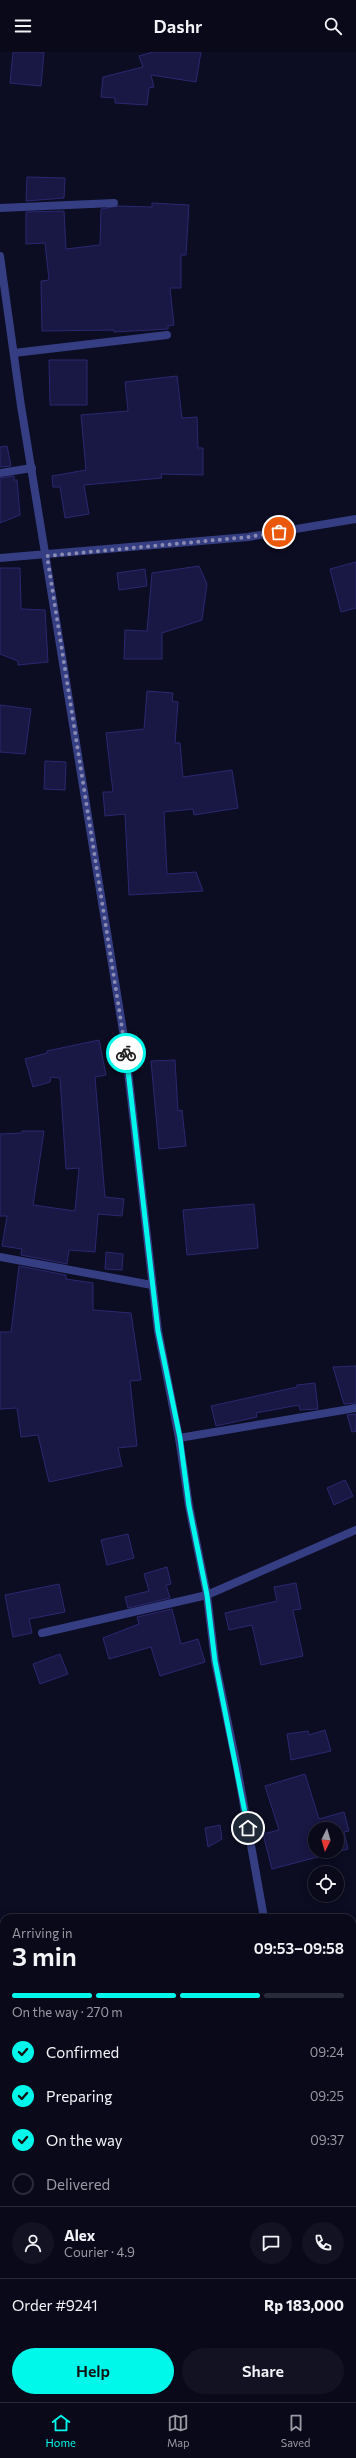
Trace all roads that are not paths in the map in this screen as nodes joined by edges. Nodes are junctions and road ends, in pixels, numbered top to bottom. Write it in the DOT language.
graph roads {
  1 [pos="114,203"];
  2 [pos="0,208"];
  3 [pos="0,256"];
  4 [pos="167,335"];
  5 [pos="14,353"];
  6 [pos="32,468"];
  7 [pos="0,473"];
  8 [pos="356,519"];
  9 [pos="47,556"];
  10 [pos="0,558"];
  11 [pos="0,1257"];
  12 [pos="152,1285"];
  13 [pos="356,1408"];
  14 [pos="180,1438"];
  15 [pos="356,1530"];
  16 [pos="207,1595"];
  17 [pos="42,1633"];
  18 [pos="263,1914"];
  1 -- 2 [label="street"];
  3 -- 5 [label="street"];
  4 -- 5 [label="street"];
  5 -- 6 [label="street"];
  6 -- 7 [label="street"];
  6 -- 9 [label="street"];
  8 -- 9 [label="street"];
  9 -- 10 [label="street"];
  9 -- 12 [label="street"];
  11 -- 12 [label="street"];
  12 -- 14 [label="street"];
  13 -- 14 [label="street"];
  14 -- 16 [label="street"];
  15 -- 16 [label="street"];
  16 -- 17 [label="street"];
  16 -- 18 [label="street"];
}
